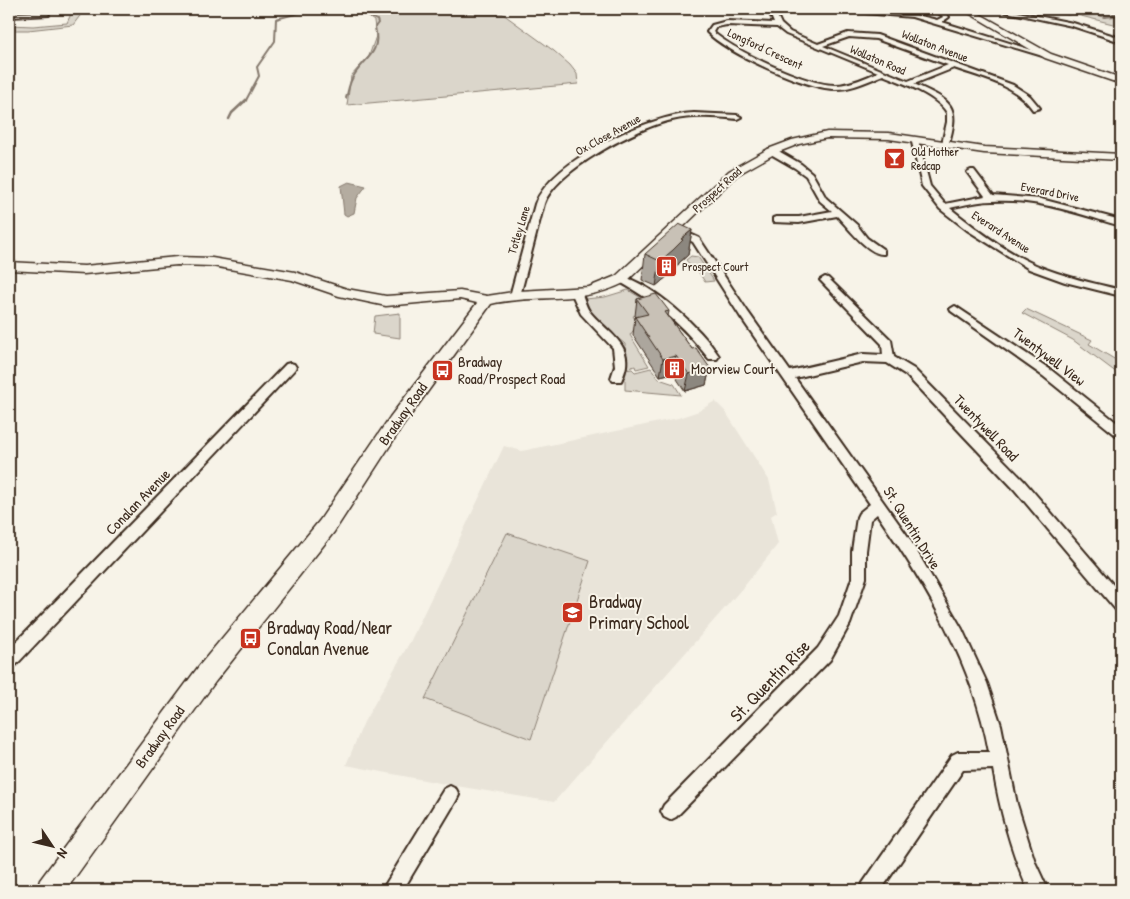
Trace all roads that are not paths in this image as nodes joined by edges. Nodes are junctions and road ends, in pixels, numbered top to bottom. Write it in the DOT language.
graph roads {
  1 [pos="771,9"];
  2 [pos="820,9"];
  3 [pos="928,9"];
  4 [pos="966,9"];
  5 [pos="995,9"];
  6 [pos="47,14"];
  7 [pos="9,15"];
  8 [pos="938,22"];
  9 [pos="778,25"];
  10 [pos="1121,40"];
  11 [pos="817,46"];
  12 [pos="1023,47"];
  13 [pos="955,65"];
  14 [pos="882,74"];
  15 [pos="1121,81"];
  16 [pos="907,84"];
  17 [pos="1036,108"];
  18 [pos="733,115"];
  19 [pos="914,140"];
  20 [pos="944,146"];
  21 [pos="772,151"];
  22 [pos="1121,157"];
  23 [pos="971,172"];
  24 [pos="559,177"];
  25 [pos="991,198"];
  26 [pos="943,207"];
  27 [pos="838,214"];
  28 [pos="776,220"];
  29 [pos="1121,223"];
  30 [pos="674,230"];
  31 [pos="881,252"];
  32 [pos="9,266"];
  33 [pos="621,279"];
  34 [pos="825,280"];
  35 [pos="576,292"];
  36 [pos="1121,293"];
  37 [pos="515,296"];
  38 [pos="486,302"];
  39 [pos="955,309"];
  40 [pos="713,356"];
  41 [pos="889,359"];
  42 [pos="290,367"];
  43 [pos="787,376"];
  44 [pos="617,378"];
  45 [pos="1121,433"];
  46 [pos="879,505"];
  47 [pos="1121,605"];
  48 [pos="9,660"];
  49 [pos="999,760"];
  50 [pos="450,795"];
  51 [pos="670,811"];
  52 [pos="50,890"];
  53 [pos="392,890"];
  54 [pos="870,890"];
  55 [pos="1038,890"];
  1 -- 9 [label="street"];
  2 -- 8 [label="street"];
  3 -- 8 [label="street"];
  4 -- 12 [label="street"];
  5 -- 10 [label="street"];
  6 -- 7 [label="street"];
  8 -- 12 [label="street"];
  9 -- 11 [label="street, Wollaton Road"];
  9 -- 14 [label="street, Longford Crescent"];
  11 -- 13 [label="street, Wollaton Avenue"];
  11 -- 14 [label="street, Wollaton Road"];
  12 -- 15 [label="street"];
  13 -- 16 [label="street"];
  13 -- 17 [label="street, Wollaton Avenue"];
  14 -- 16 [label="street, Wollaton Road"];
  16 -- 20 [label="street, Wollaton Road"];
  18 -- 24 [label="street, Ox Close Avenue"];
  19 -- 20 [label="street, Prospect Road"];
  19 -- 21 [label="street, Prospect Road"];
  19 -- 26 [label="street, Everard Avenue"];
  20 -- 22 [label="street, Prospect Road"];
  21 -- 27 [label="street"];
  21 -- 30 [label="street, Prospect Road"];
  23 -- 25 [label="street"];
  24 -- 37 [label="street, Totley Lane"];
  25 -- 26 [label="street, Everard Drive"];
  25 -- 29 [label="street, Everard Drive"];
  26 -- 36 [label="street, Everard Avenue"];
  27 -- 28 [label="street"];
  27 -- 31 [label="street"];
  30 -- 33 [label="street, Prospect Road"];
  30 -- 43 [label="street, St. Quentin Drive"];
  32 -- 38 [label="street"];
  33 -- 35 [label="street, Prospect Road"];
  33 -- 40 [label="street"];
  34 -- 41 [label="street"];
  35 -- 37 [label="street, Prospect Road"];
  35 -- 44 [label="street"];
  37 -- 38 [label="street, Prospect Road"];
  38 -- 52 [label="street, Bradway Road"];
  39 -- 45 [label="street, Twentywell View"];
  41 -- 43 [label="street, Twentywell Road"];
  41 -- 47 [label="street, Twentywell Road"];
  42 -- 48 [label="street, Conalan Avenue"];
  43 -- 46 [label="street, St. Quentin Drive"];
  46 -- 49 [label="street, St. Quentin Drive"];
  46 -- 51 [label="street, St. Quentin Rise"];
  49 -- 54 [label="street"];
  49 -- 55 [label="street, St. Quentin Drive"];
  50 -- 53 [label="street"];
}
